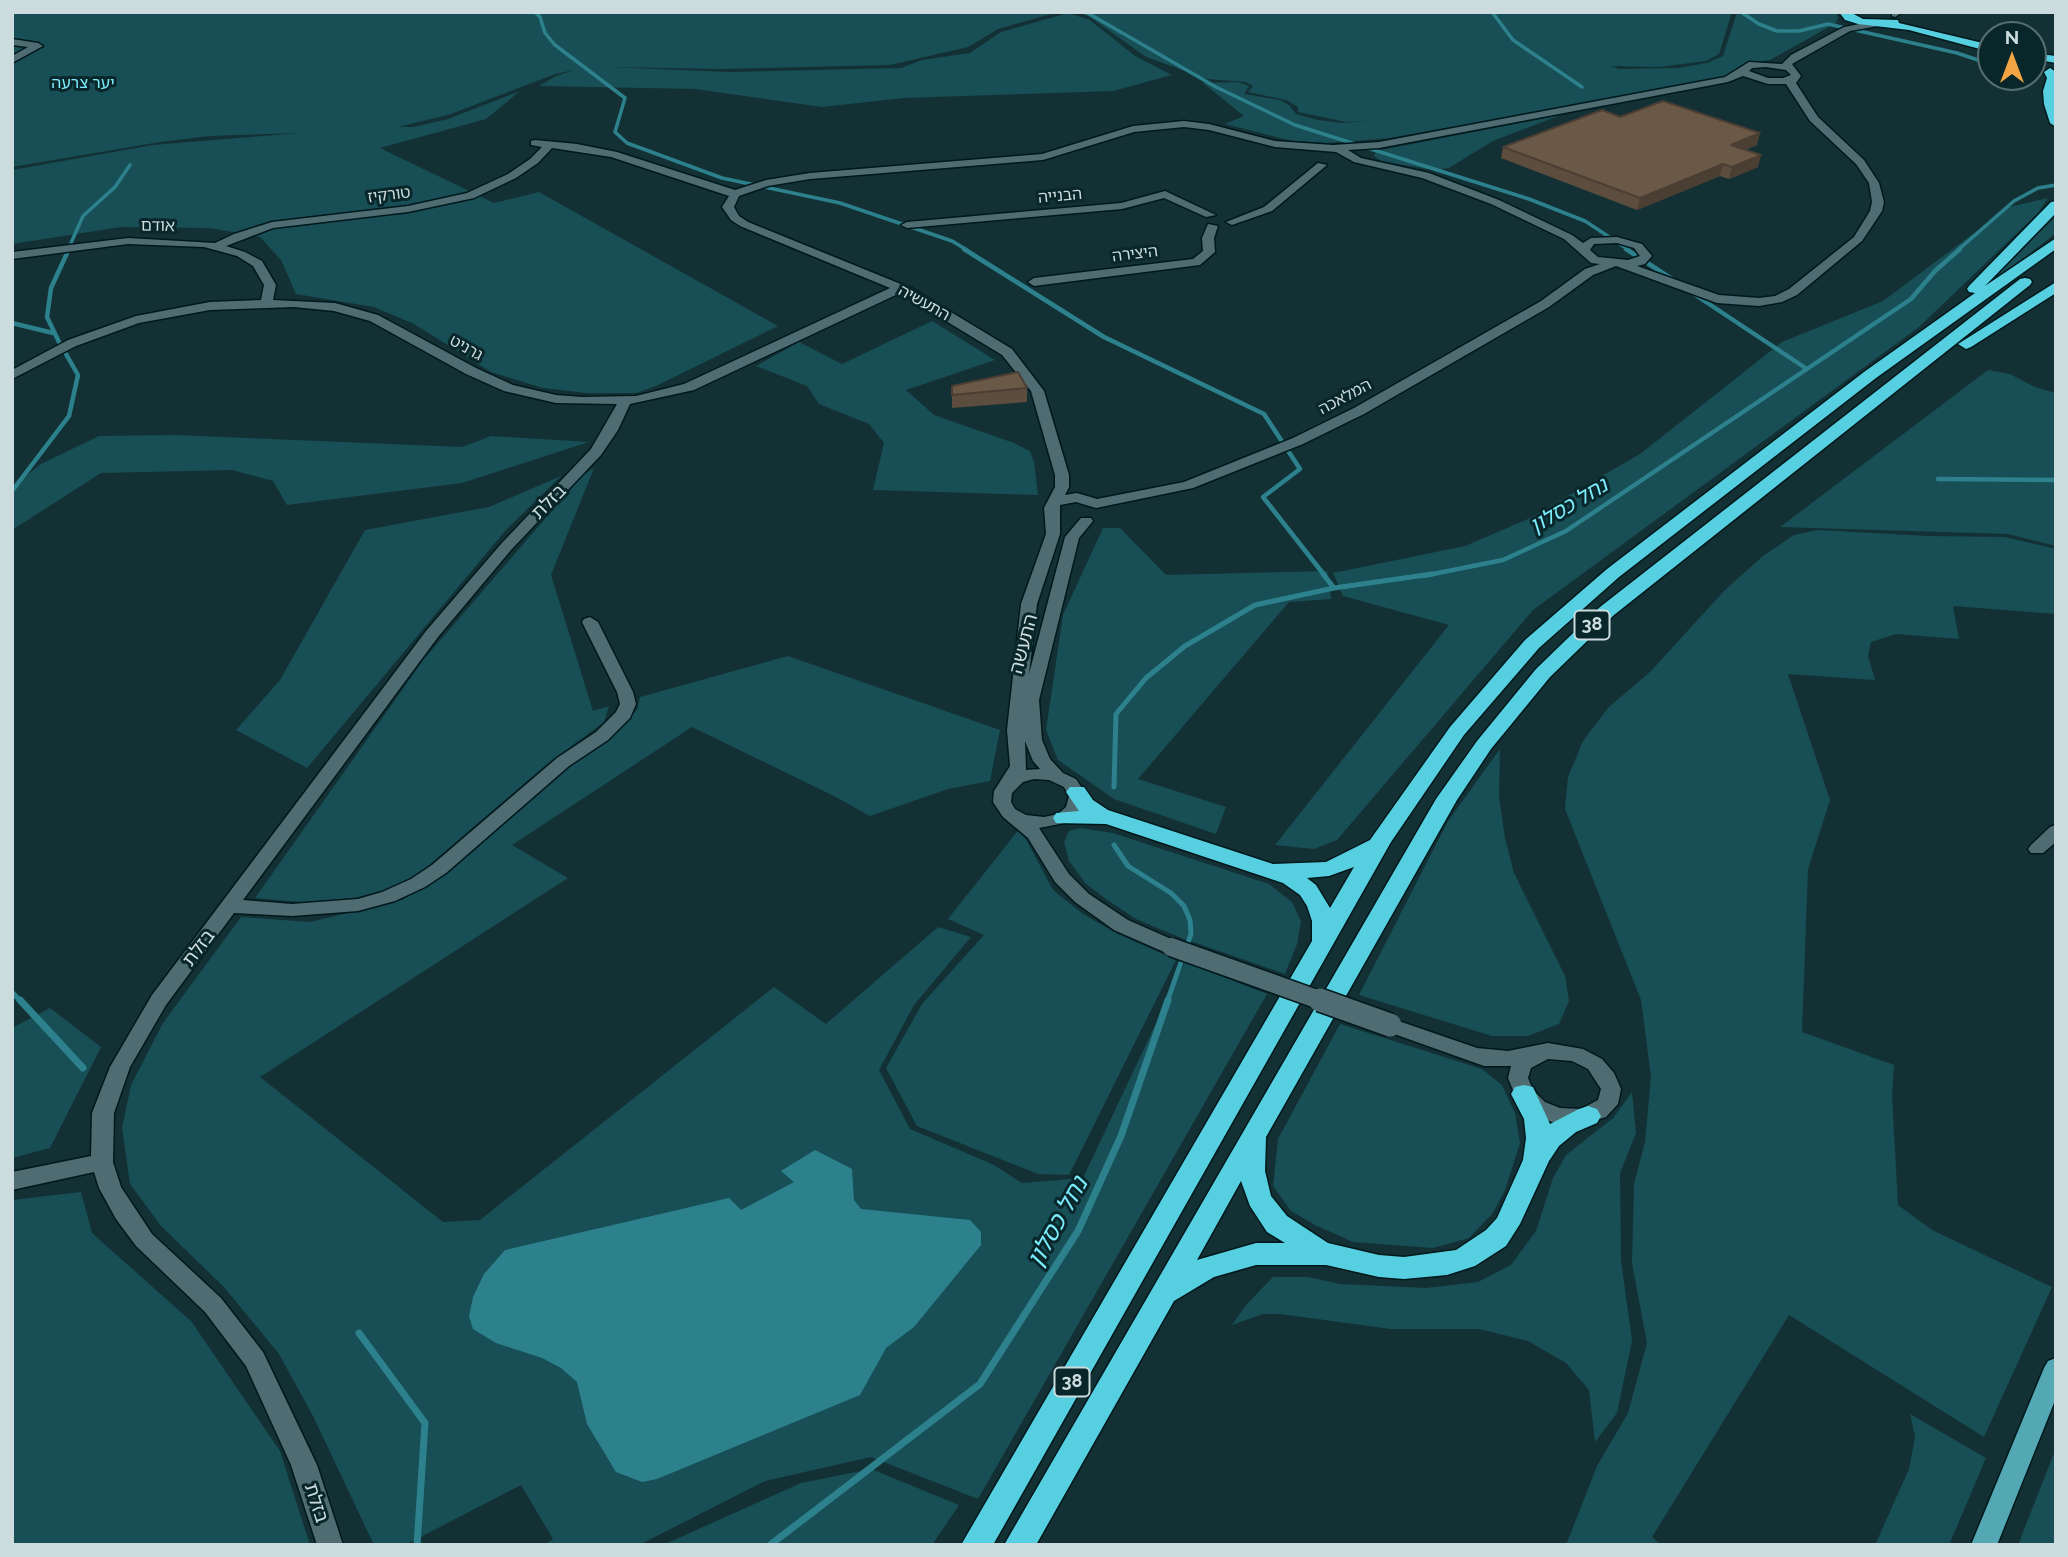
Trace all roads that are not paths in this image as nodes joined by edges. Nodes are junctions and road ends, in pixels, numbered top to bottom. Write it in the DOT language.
graph roads {
  1 [pos="1895,13"];
  2 [pos="1845,23"];
  3 [pos="1877,24"];
  4 [pos="12,42"];
  5 [pos="1977,43"];
  6 [pos="1977,44"];
  7 [pos="12,60"];
  8 [pos="1762,64"];
  9 [pos="2053,67"];
  10 [pos="1744,72"];
  11 [pos="1791,73"];
  12 [pos="1728,79"];
  13 [pos="1765,80"];
  14 [pos="1797,92"];
  15 [pos="2056,123"];
  16 [pos="535,143"];
  17 [pos="550,144"];
  18 [pos="1275,144"];
  19 [pos="1379,145"];
  20 [pos="1317,148"];
  21 [pos="1335,148"];
  22 [pos="1366,149"];
  23 [pos="1350,156"];
  24 [pos="1305,159"];
  25 [pos="1377,164"];
  26 [pos="1322,165"];
  27 [pos="1338,165"];
  28 [pos="1454,186"];
  29 [pos="735,194"];
  30 [pos="2056,205"];
  31 [pos="1211,221"];
  32 [pos="907,225"];
  33 [pos="1559,233"];
  34 [pos="1603,239"];
  35 [pos="2056,242"];
  36 [pos="218,246"];
  37 [pos="12,256"];
  38 [pos="1645,258"];
  39 [pos="2056,258"];
  40 [pos="1587,259"];
  41 [pos="1617,264"];
  42 [pos="1657,275"];
  43 [pos="1034,282"];
  44 [pos="2056,286"];
  45 [pos="900,288"];
  46 [pos="267,302"];
  47 [pos="1931,332"];
  48 [pos="12,375"];
  49 [pos="625,401"];
  50 [pos="1850,419"];
  51 [pos="1062,475"];
  52 [pos="1091,501"];
  53 [pos="1054,508"];
  54 [pos="1086,521"];
  55 [pos="590,622"];
  56 [pos="1057,777"];
  57 [pos="1009,784"];
  58 [pos="1077,792"];
  59 [pos="1017,818"];
  60 [pos="1062,818"];
  61 [pos="1115,821"];
  62 [pos="2056,831"];
  63 [pos="1381,840"];
  64 [pos="2037,849"];
  65 [pos="1047,856"];
  66 [pos="1257,865"];
  67 [pos="230,906"];
  68 [pos="1324,940"];
  69 [pos="1535,1054"];
  70 [pos="1475,1055"];
  71 [pos="1522,1091"];
  72 [pos="1588,1116"];
  73 [pos="1261,1122"];
  74 [pos="102,1162"];
  75 [pos="1533,1167"];
  76 [pos="12,1181"];
  77 [pos="1326,1254"];
  78 [pos="1160,1299"];
  79 [pos="2056,1368"];
  80 [pos="330,1545"];
  81 [pos="976,1545"];
  82 [pos="1019,1545"];
  83 [pos="1984,1545"];
  1 -- 3 [label="highway"];
  1 -- 5 [label="highway"];
  2 -- 3 [label="highway"];
  2 -- 8 [label="street"];
  2 -- 11 [label="street"];
  3 -- 6 [label="highway"];
  4 -- 7 [label="street"];
  8 -- 10 [label="street"];
  8 -- 11 [label="street"];
  9 -- 15 [label="highway"];
  10 -- 12 [label="street"];
  10 -- 13 [label="street"];
  11 -- 13 [label="street"];
  11 -- 14 [label="street"];
  12 -- 13 [label="street"];
  12 -- 19 [label="street"];
  13 -- 14 [label="street"];
  14 -- 42 [label="street"];
  16 -- 17 [label="street"];
  17 -- 29 [label="street"];
  17 -- 36 [label="street, טורקיז"];
  18 -- 20 [label="street"];
  18 -- 24 [label="street"];
  18 -- 29 [label="street"];
  19 -- 21 [label="street"];
  19 -- 22 [label="street"];
  20 -- 21 [label="street"];
  20 -- 24 [label="street"];
  21 -- 23 [label="street"];
  22 -- 23 [label="street"];
  22 -- 25 [label="street"];
  23 -- 25 [label="street"];
  23 -- 27 [label="street"];
  24 -- 26 [label="street"];
  25 -- 28 [label="street"];
  26 -- 27 [label="street"];
  26 -- 31 [label="street, הבנייה"];
  27 -- 28 [label="street"];
  28 -- 33 [label="street"];
  29 -- 45 [label="street, התעשיה"];
  30 -- 47 [label="highway"];
  31 -- 32 [label="street, הבנייה"];
  31 -- 43 [label="street, היצירה"];
  33 -- 34 [label="street"];
  33 -- 40 [label="street"];
  34 -- 38 [label="street"];
  34 -- 40 [label="street"];
  35 -- 47 [label="highway, 38"];
  36 -- 37 [label="street, אודם"];
  36 -- 46 [label="street, אודם"];
  38 -- 41 [label="street, המלאכה"];
  38 -- 42 [label="street"];
  39 -- 50 [label="highway, 38"];
  40 -- 41 [label="street, המלאכה"];
  40 -- 52 [label="street, המלאכה"];
  41 -- 42 [label="street"];
  44 -- 50 [label="highway"];
  45 -- 49 [label="street, גרניט"];
  45 -- 51 [label="street, התעשיה"];
  46 -- 48 [label="street, גרניט"];
  46 -- 49 [label="street, גרניט"];
  47 -- 63 [label="highway, 38"];
  49 -- 67 [label="street, בזלת"];
  50 -- 73 [label="highway, 38"];
  51 -- 52 [label="street, התעשיה"];
  51 -- 53 [label="street, התעשיה"];
  52 -- 53 [label="street, המלאכה"];
  52 -- 54 [label="street, התעשה"];
  53 -- 54 [label="street"];
  53 -- 57 [label="street, התעשיה"];
  54 -- 56 [label="street, התעשה"];
  55 -- 67 [label="street"];
  56 -- 57 [label="street"];
  56 -- 58 [label="street"];
  57 -- 59 [label="street"];
  58 -- 60 [label="street"];
  58 -- 61 [label="highway"];
  59 -- 60 [label="street"];
  59 -- 65 [label="street"];
  60 -- 61 [label="highway"];
  60 -- 65 [label="street"];
  61 -- 66 [label="highway"];
  62 -- 64 [label="street"];
  63 -- 66 [label="highway"];
  63 -- 68 [label="highway, 38"];
  65 -- 70 [label="street, bridge"];
  66 -- 68 [label="highway"];
  67 -- 74 [label="street, בזלת"];
  68 -- 81 [label="highway, 38"];
  69 -- 70 [label="street"];
  69 -- 71 [label="street"];
  69 -- 72 [label="street"];
  70 -- 71 [label="street"];
  71 -- 72 [label="street"];
  71 -- 75 [label="highway"];
  72 -- 75 [label="highway"];
  73 -- 77 [label="highway"];
  73 -- 78 [label="highway, 38"];
  74 -- 76 [label="street"];
  74 -- 80 [label="street, בזלת"];
  75 -- 77 [label="highway"];
  77 -- 78 [label="highway"];
  78 -- 82 [label="highway, 38"];
  79 -- 83 [label="main road"];
}
